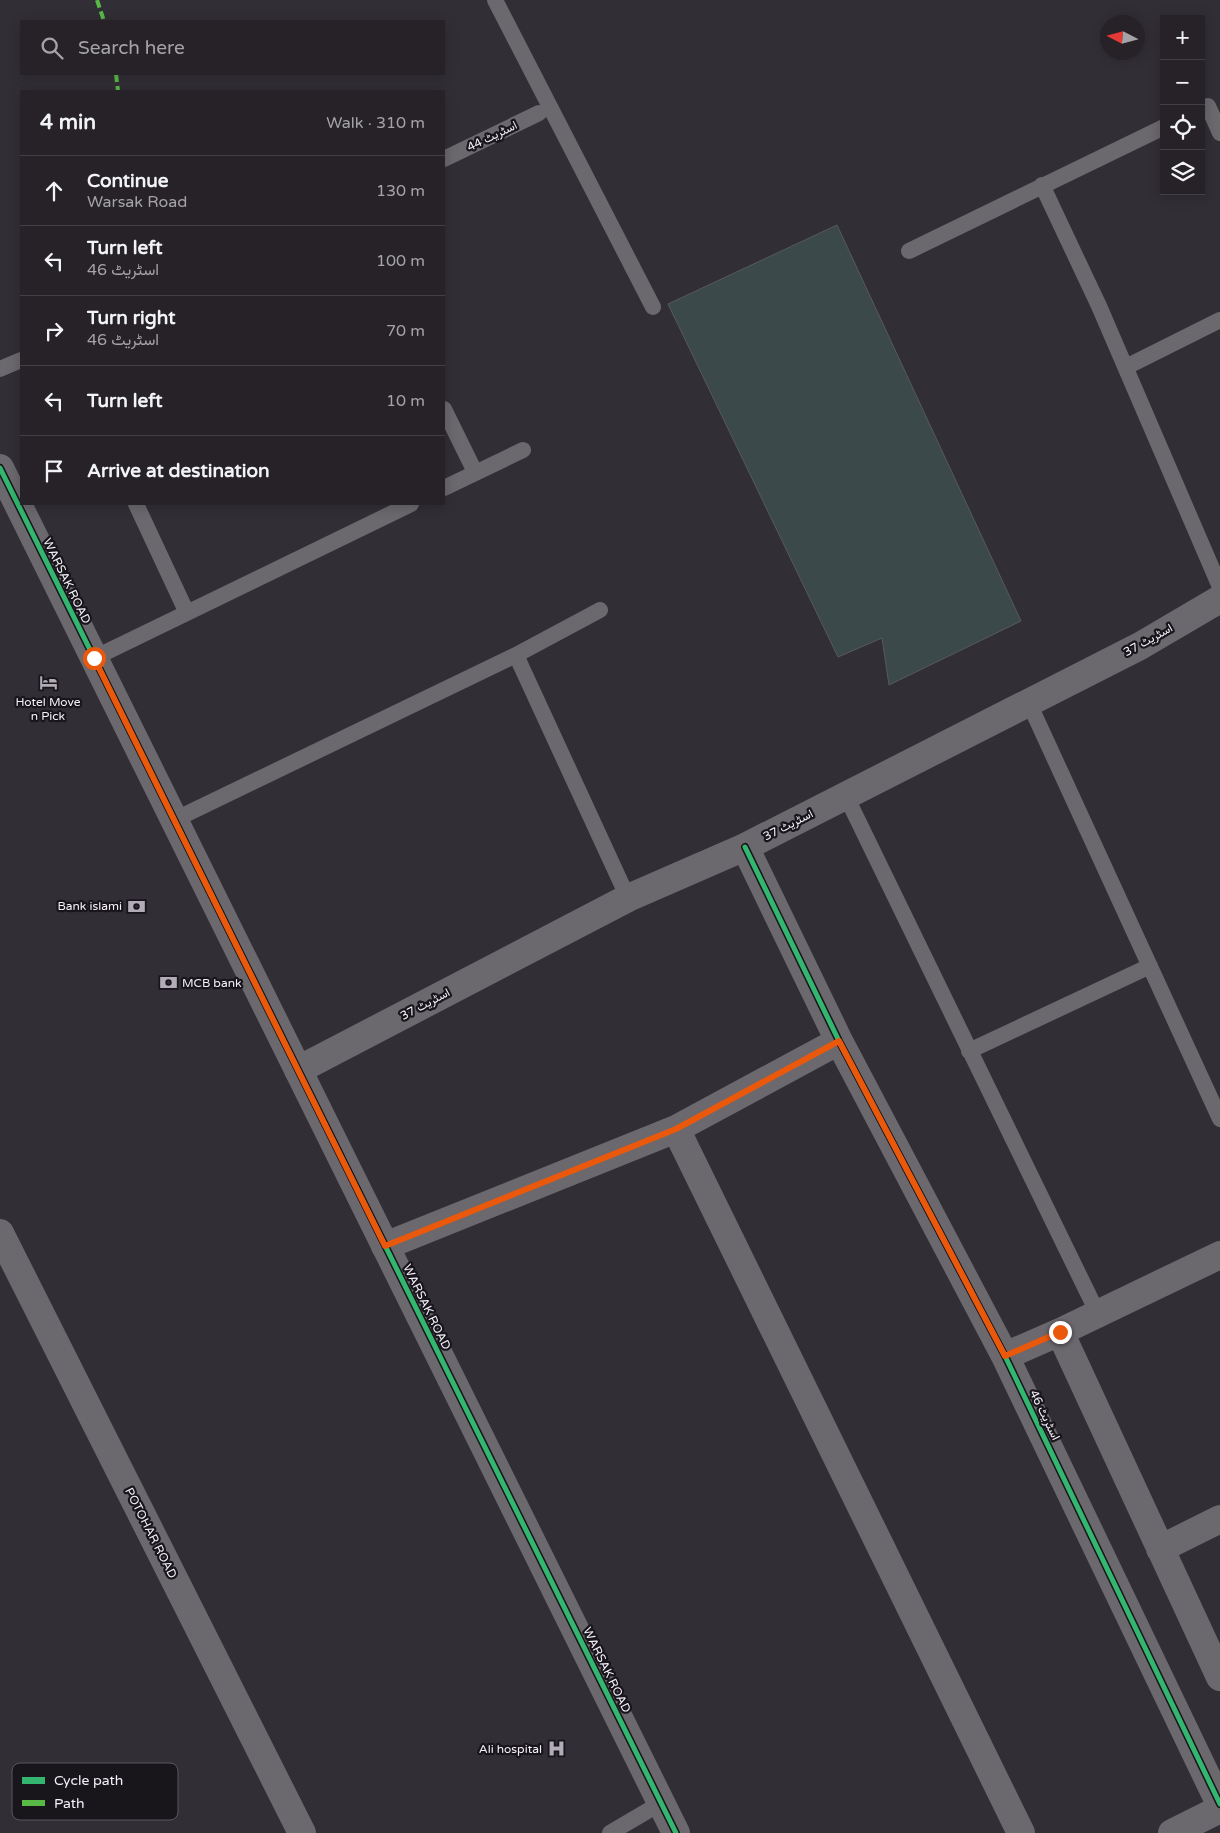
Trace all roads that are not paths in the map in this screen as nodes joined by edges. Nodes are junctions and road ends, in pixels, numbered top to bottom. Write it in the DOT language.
graph roads {
  1 [pos="495,0"];
  2 [pos="1210,105"];
  3 [pos="540,113"];
  4 [pos="1160,129"];
  5 [pos="1220,133"];
  6 [pos="445,159"];
  7 [pos="1042,185"];
  8 [pos="909,251"];
  9 [pos="653,307"];
  10 [pos="1220,320"];
  11 [pos="20,360"];
  12 [pos="1126,367"];
  13 [pos="0,369"];
  14 [pos="445,411"];
  15 [pos="523,450"];
  16 [pos="0,468"];
  17 [pos="475,472"];
  18 [pos="445,487"];
  19 [pos="136,505"];
  20 [pos="408,505"];
  21 [pos="1220,587"];
  22 [pos="1220,599"];
  23 [pos="600,610"];
  24 [pos="187,613"];
  25 [pos="516,655"];
  26 [pos="94,658"];
  27 [pos="1029,702"];
  28 [pos="846,796"];
  29 [pos="174,820"];
  30 [pos="745,847"];
  31 [pos="628,898"];
  32 [pos="1150,966"];
  33 [pos="839,1041"];
  34 [pos="970,1050"];
  35 [pos="298,1070"];
  36 [pos="1220,1119"];
  37 [pos="676,1129"];
  38 [pos="0,1233"];
  39 [pos="385,1246"];
  40 [pos="1220,1255"];
  41 [pos="1098,1314"];
  42 [pos="1060,1332"];
  43 [pos="1005,1356"];
  44 [pos="1220,1519"];
  45 [pos="1160,1549"];
  46 [pos="1220,1677"];
  47 [pos="661,1802"];
  48 [pos="1220,1804"];
  49 [pos="1220,1809"];
  50 [pos="302,1833"];
  51 [pos="610,1833"];
  52 [pos="676,1833"];
  53 [pos="1021,1833"];
  54 [pos="1172,1833"];
  1 -- 9 [label="lane"];
  2 -- 5 [label="lane"];
  3 -- 6 [label="lane, اسٹریٹ 44"];
  4 -- 7 [label="lane"];
  7 -- 8 [label="lane"];
  7 -- 12 [label="lane"];
  10 -- 12 [label="lane"];
  11 -- 13 [label="lane"];
  12 -- 21 [label="lane"];
  14 -- 17 [label="lane"];
  15 -- 17 [label="lane"];
  16 -- 26 [label="street, WARSAK ROAD"];
  17 -- 18 [label="lane"];
  19 -- 24 [label="lane"];
  20 -- 24 [label="lane"];
  22 -- 27 [label="street, اسٹریٹ 37"];
  23 -- 25 [label="lane"];
  24 -- 26 [label="lane"];
  25 -- 29 [label="lane"];
  25 -- 31 [label="lane"];
  26 -- 29 [label="street, WARSAK ROAD"];
  27 -- 28 [label="street, اسٹریٹ 37"];
  27 -- 32 [label="lane"];
  28 -- 30 [label="street, اسٹریٹ 37"];
  28 -- 34 [label="lane"];
  29 -- 35 [label="street, WARSAK ROAD"];
  30 -- 31 [label="street, اسٹریٹ 37"];
  30 -- 33 [label="street, اسٹریٹ 46"];
  31 -- 35 [label="street, اسٹریٹ 37"];
  32 -- 34 [label="lane"];
  32 -- 36 [label="lane"];
  33 -- 37 [label="street"];
  33 -- 43 [label="street, اسٹریٹ 46"];
  34 -- 41 [label="lane"];
  35 -- 39 [label="street, WARSAK ROAD"];
  37 -- 39 [label="street"];
  37 -- 53 [label="street"];
  38 -- 50 [label="street, POTOHAR ROAD"];
  39 -- 47 [label="street, WARSAK ROAD"];
  40 -- 41 [label="street"];
  41 -- 42 [label="street"];
  42 -- 43 [label="street"];
  42 -- 45 [label="street"];
  43 -- 48 [label="street, اسٹریٹ 46"];
  44 -- 45 [label="street"];
  45 -- 46 [label="street"];
  47 -- 51 [label="lane"];
  47 -- 52 [label="street, WARSAK ROAD"];
  49 -- 54 [label="street"];
}
